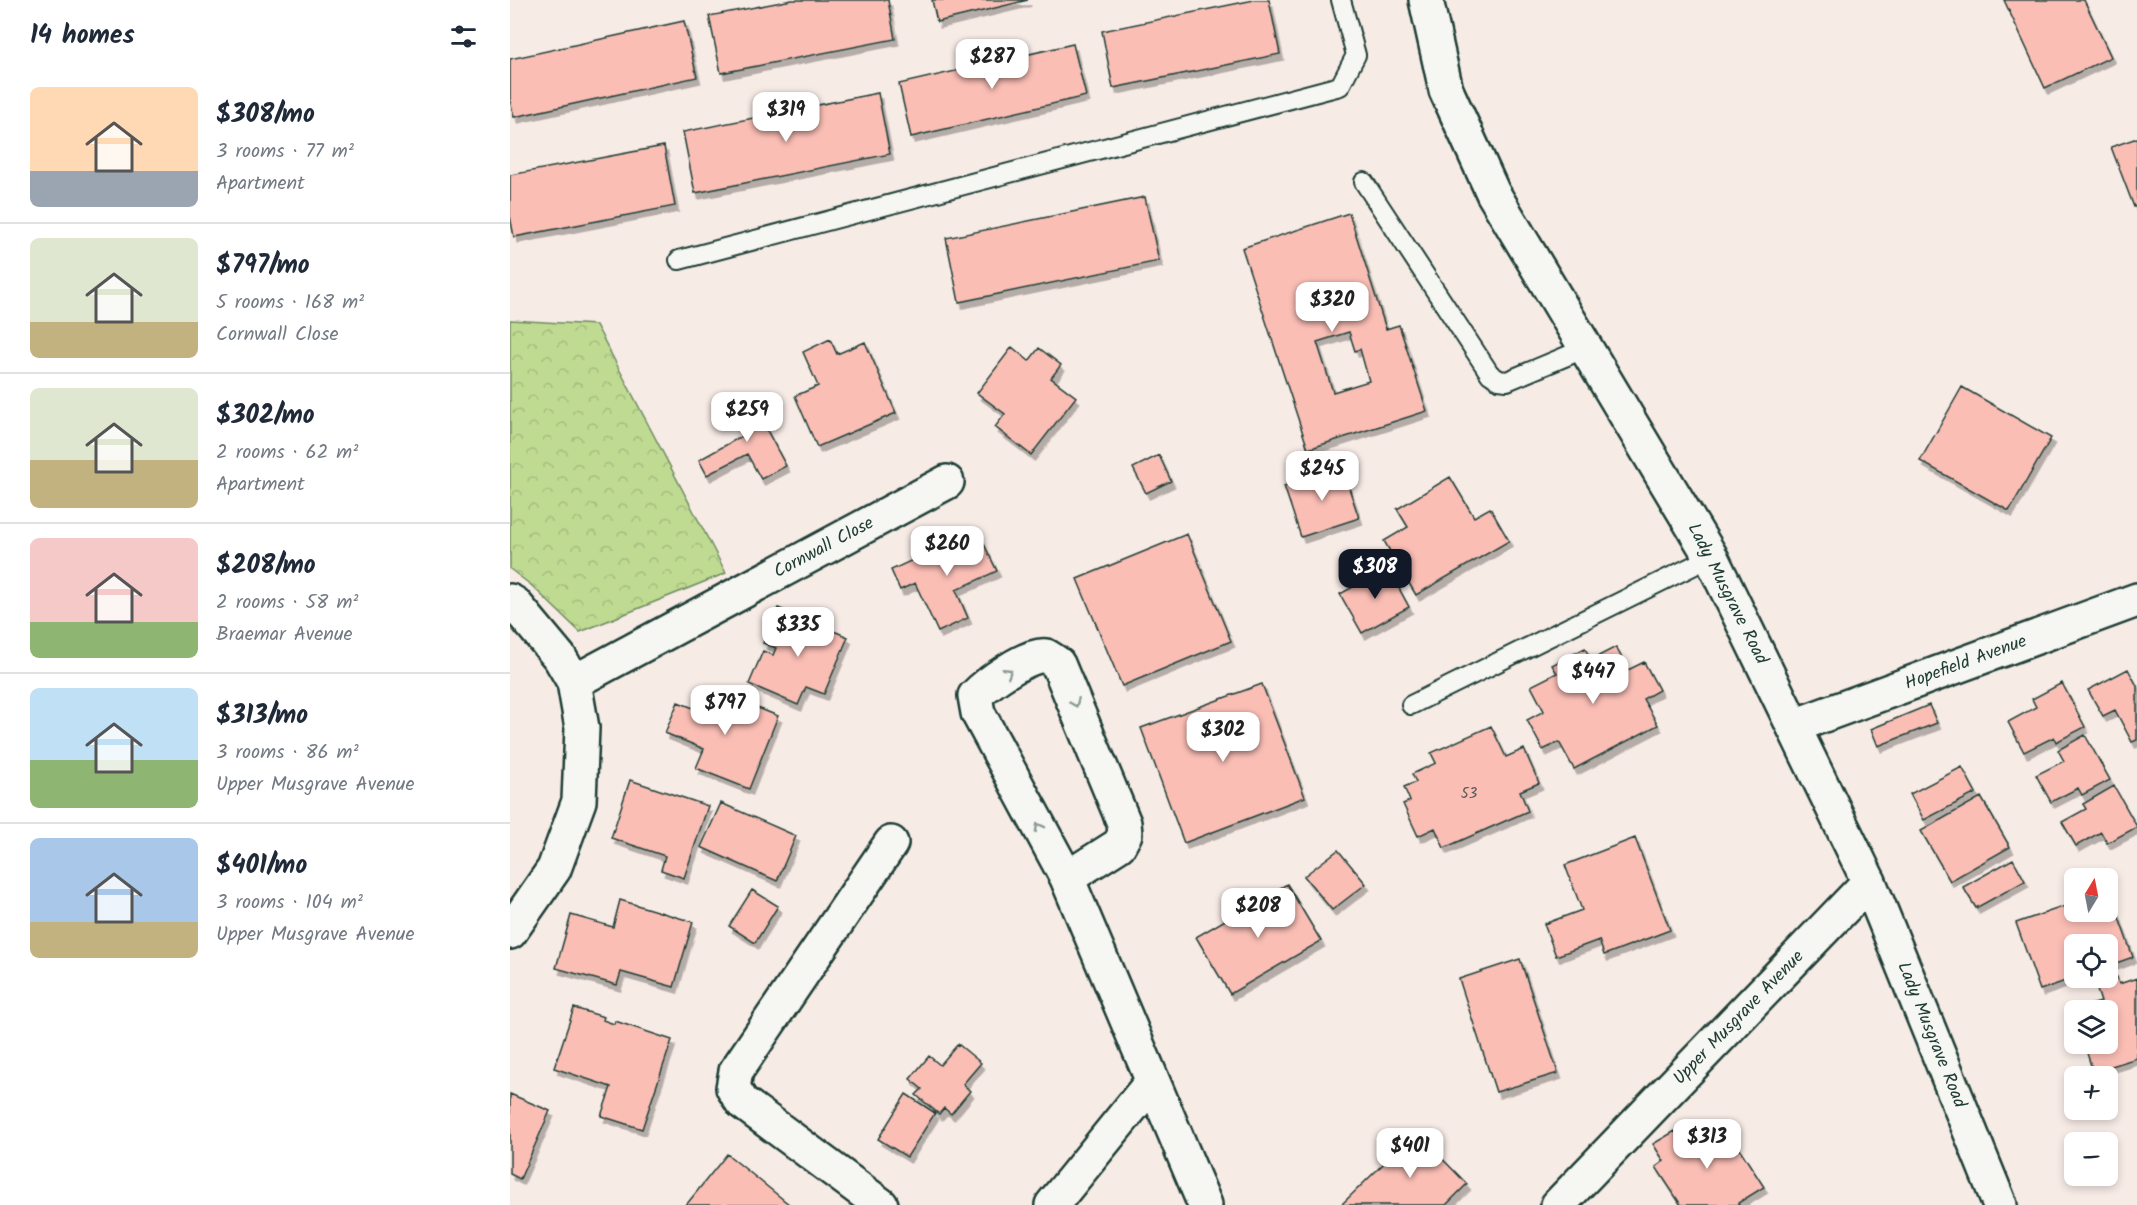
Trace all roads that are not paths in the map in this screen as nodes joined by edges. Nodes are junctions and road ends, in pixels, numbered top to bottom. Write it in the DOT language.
graph roads {
  1 [pos="1341,0"];
  2 [pos="1426,0"];
  3 [pos="1364,182"];
  4 [pos="679,260"];
  5 [pos="1586,348"];
  6 [pos="947,482"];
  7 [pos="1711,557"];
  8 [pos="2137,600"];
  9 [pos="512,603"];
  10 [pos="574,682"];
  11 [pos="1411,705"];
  12 [pos="1794,726"];
  13 [pos="891,843"];
  14 [pos="1067,878"];
  15 [pos="1869,882"];
  16 [pos="510,932"];
  17 [pos="1152,1082"];
  18 [pos="881,1205"];
  19 [pos="1052,1205"];
  20 [pos="1205,1205"];
  21 [pos="1558,1205"];
  22 [pos="2000,1205"];
  1 -- 4 [label="lane"];
  2 -- 5 [label="street, Lady Musgrave Road"];
  3 -- 5 [label="lane"];
  5 -- 7 [label="street, Lady Musgrave Road"];
  6 -- 10 [label="street, Cornwall Close"];
  7 -- 11 [label="lane"];
  7 -- 12 [label="street, Lady Musgrave Road"];
  8 -- 12 [label="street, Hopefield Avenue"];
  9 -- 10 [label="street"];
  10 -- 16 [label="street"];
  12 -- 15 [label="street, Lady Musgrave Road"];
  13 -- 18 [label="street"];
  14 -- 14 [label="street, one-way"];
  14 -- 17 [label="street"];
  15 -- 21 [label="street, Upper Musgrave Avenue"];
  15 -- 22 [label="street, Lady Musgrave Road"];
  17 -- 19 [label="street"];
  17 -- 20 [label="street"];
}
